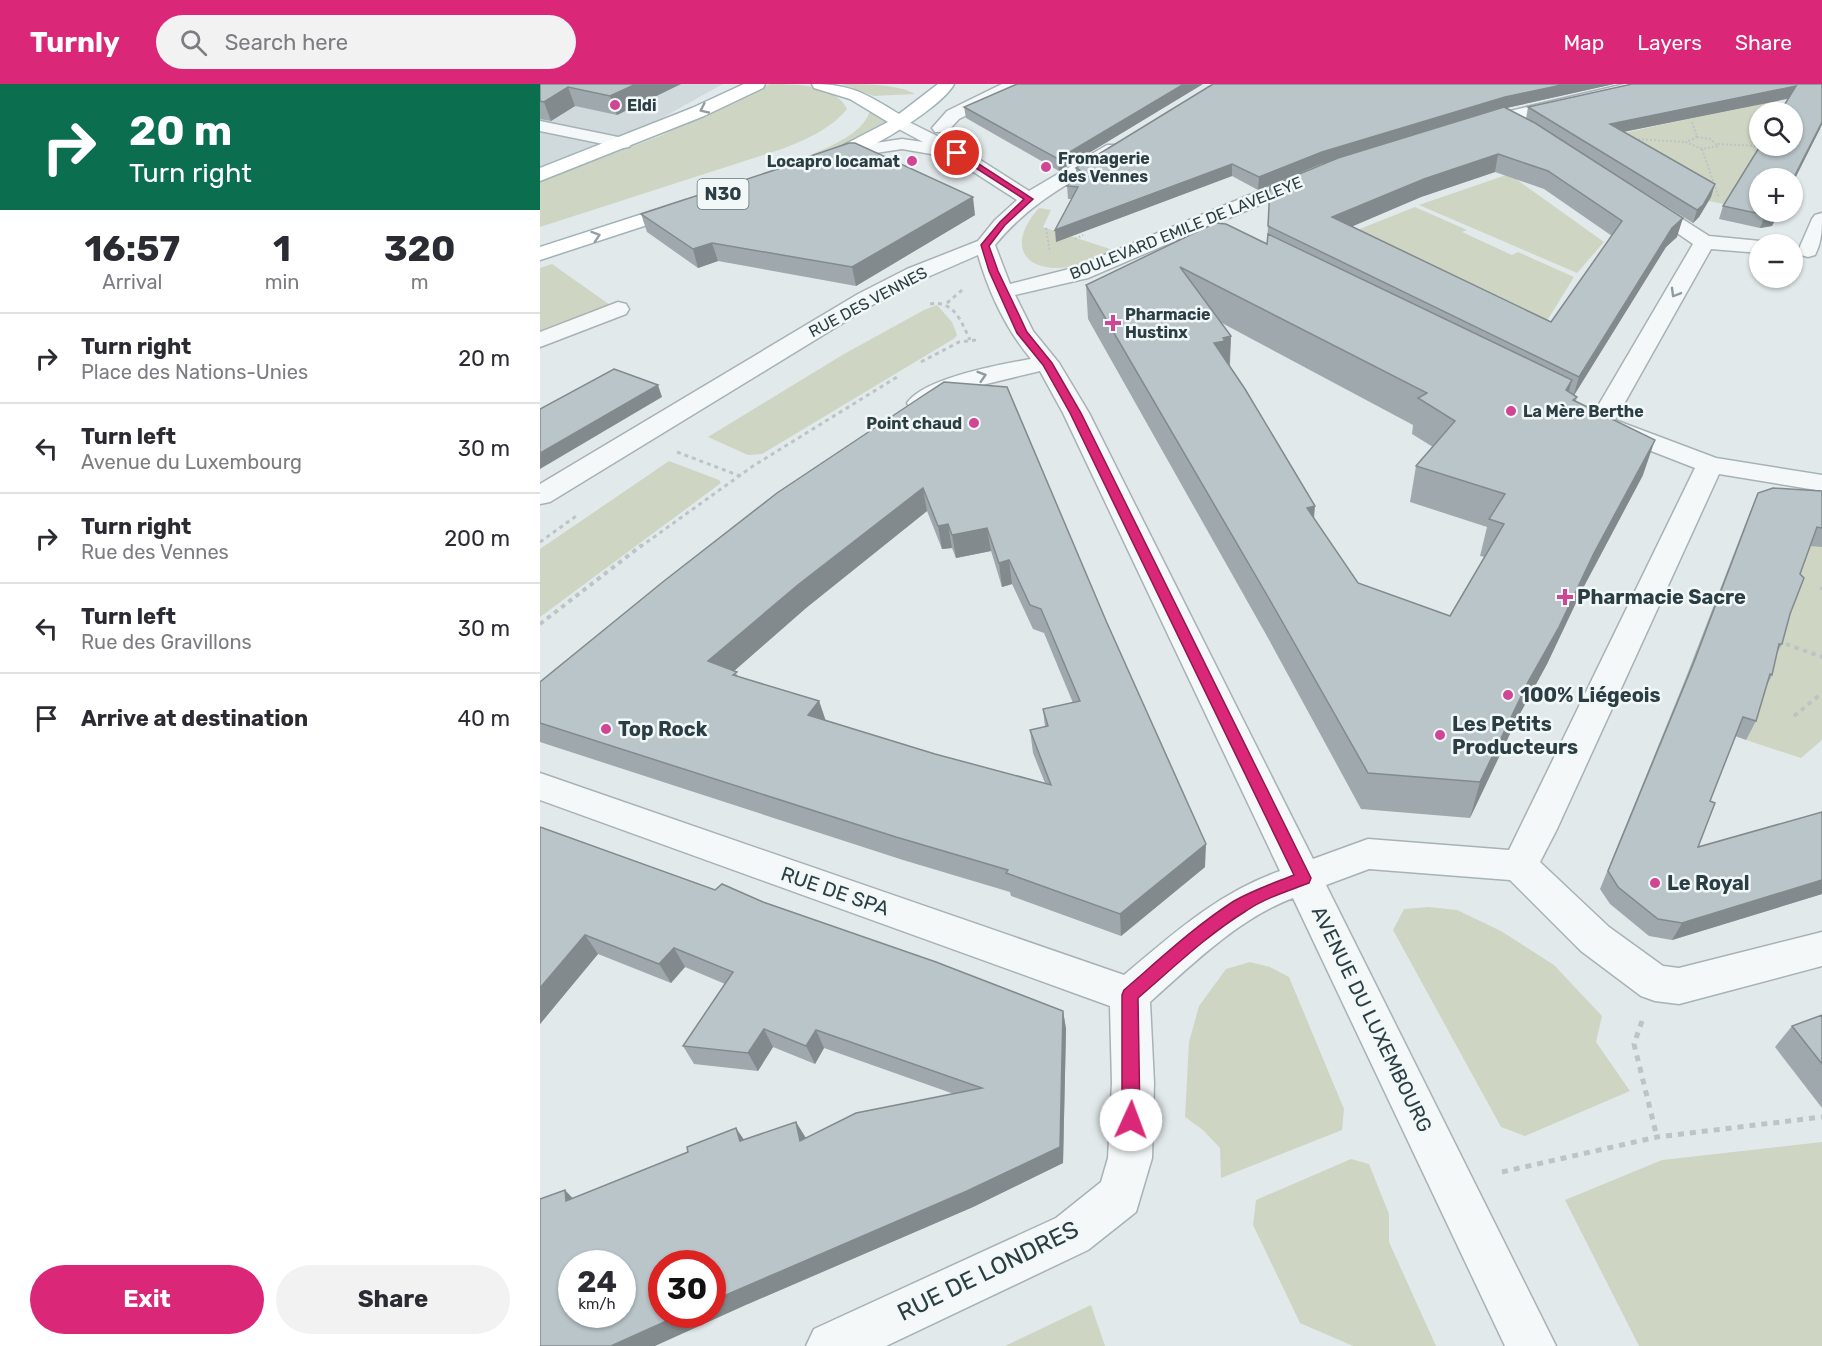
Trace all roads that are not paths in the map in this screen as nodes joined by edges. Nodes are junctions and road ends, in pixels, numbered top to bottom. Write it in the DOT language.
graph roads {
  1 [pos="757,84"];
  2 [pos="820,84"];
  3 [pos="1015,84"];
  4 [pos="1646,84"];
  5 [pos="940,91"];
  6 [pos="987,98"];
  7 [pos="863,99"];
  8 [pos="1503,116"];
  9 [pos="901,123"];
  10 [pos="540,126"];
  11 [pos="941,128"];
  12 [pos="1458,129"];
  13 [pos="1530,130"];
  14 [pos="1128,140"];
  15 [pos="623,144"];
  16 [pos="842,153"];
  17 [pos="957,153"];
  18 [pos="797,168"];
  19 [pos="1329,170"];
  20 [pos="540,175"];
  21 [pos="1628,193"];
  22 [pos="707,199"];
  23 [pos="1029,199"];
  24 [pos="1822,219"];
  25 [pos="1199,222"];
  26 [pos="1704,242"];
  27 [pos="985,245"];
  28 [pos="1749,246"];
  29 [pos="1808,252"];
  30 [pos="540,254"];
  31 [pos="1269,258"];
  32 [pos="1003,292"];
  33 [pos="618,309"];
  34 [pos="540,340"];
  35 [pos="1047,363"];
  36 [pos="902,415"];
  37 [pos="1710,465"];
  38 [pos="1822,483"];
  39 [pos="540,496"];
  40 [pos="540,786"];
  41 [pos="1519,866"];
  42 [pos="1304,878"];
  43 [pos="1822,949"];
  44 [pos="1130,995"];
  45 [pos="831,1346"];
  46 [pos="1530,1346"];
  1 -- 15 [label="main road, one-way"];
  2 -- 7 [label="main road"];
  3 -- 6 [label="street"];
  4 -- 8 [label="street"];
  5 -- 6 [label="street"];
  5 -- 7 [label="main road"];
  5 -- 9 [label="main road"];
  5 -- 11 [label="street"];
  6 -- 11 [label="street"];
  7 -- 9 [label="main road"];
  8 -- 12 [label="street"];
  8 -- 13 [label="street"];
  9 -- 16 [label="main road"];
  9 -- 17 [label="street"];
  10 -- 15 [label="street"];
  11 -- 17 [label="street"];
  14 -- 23 [label="street, RUE DES VENNES"];
  15 -- 20 [label="main road"];
  16 -- 17 [label="street"];
  16 -- 18 [label="main road"];
  17 -- 23 [label="street"];
  19 -- 25 [label="street, BOULEVARD EMILE DE LAVELEYE"];
  21 -- 26 [label="street"];
  30 -- 22 [label="main road, N30, one-way"];
  23 -- 27 [label="street, RUE DES VENNES"];
  24 -- 29 [label="street"];
  25 -- 31 [label="street"];
  25 -- 32 [label="street, BOULEVARD EMILE DE LAVELEYE"];
  26 -- 28 [label="street"];
  26 -- 37 [label="street, one-way"];
  27 -- 32 [label="street, AVENUE DU LUXEMBOURG"];
  27 -- 39 [label="street, RUE DES VENNES"];
  32 -- 35 [label="street, AVENUE DU LUXEMBOURG"];
  33 -- 34 [label="street"];
  36 -- 35 [label="street, one-way"];
  35 -- 42 [label="street, AVENUE DU LUXEMBOURG"];
  37 -- 38 [label="street"];
  37 -- 41 [label="street"];
  40 -- 44 [label="street, RUE DE SPA"];
  41 -- 42 [label="street"];
  41 -- 43 [label="street"];
  42 -- 44 [label="street"];
  42 -- 46 [label="street, AVENUE DU LUXEMBOURG"];
  44 -- 45 [label="street, RUE DE LONDRES"];
}
